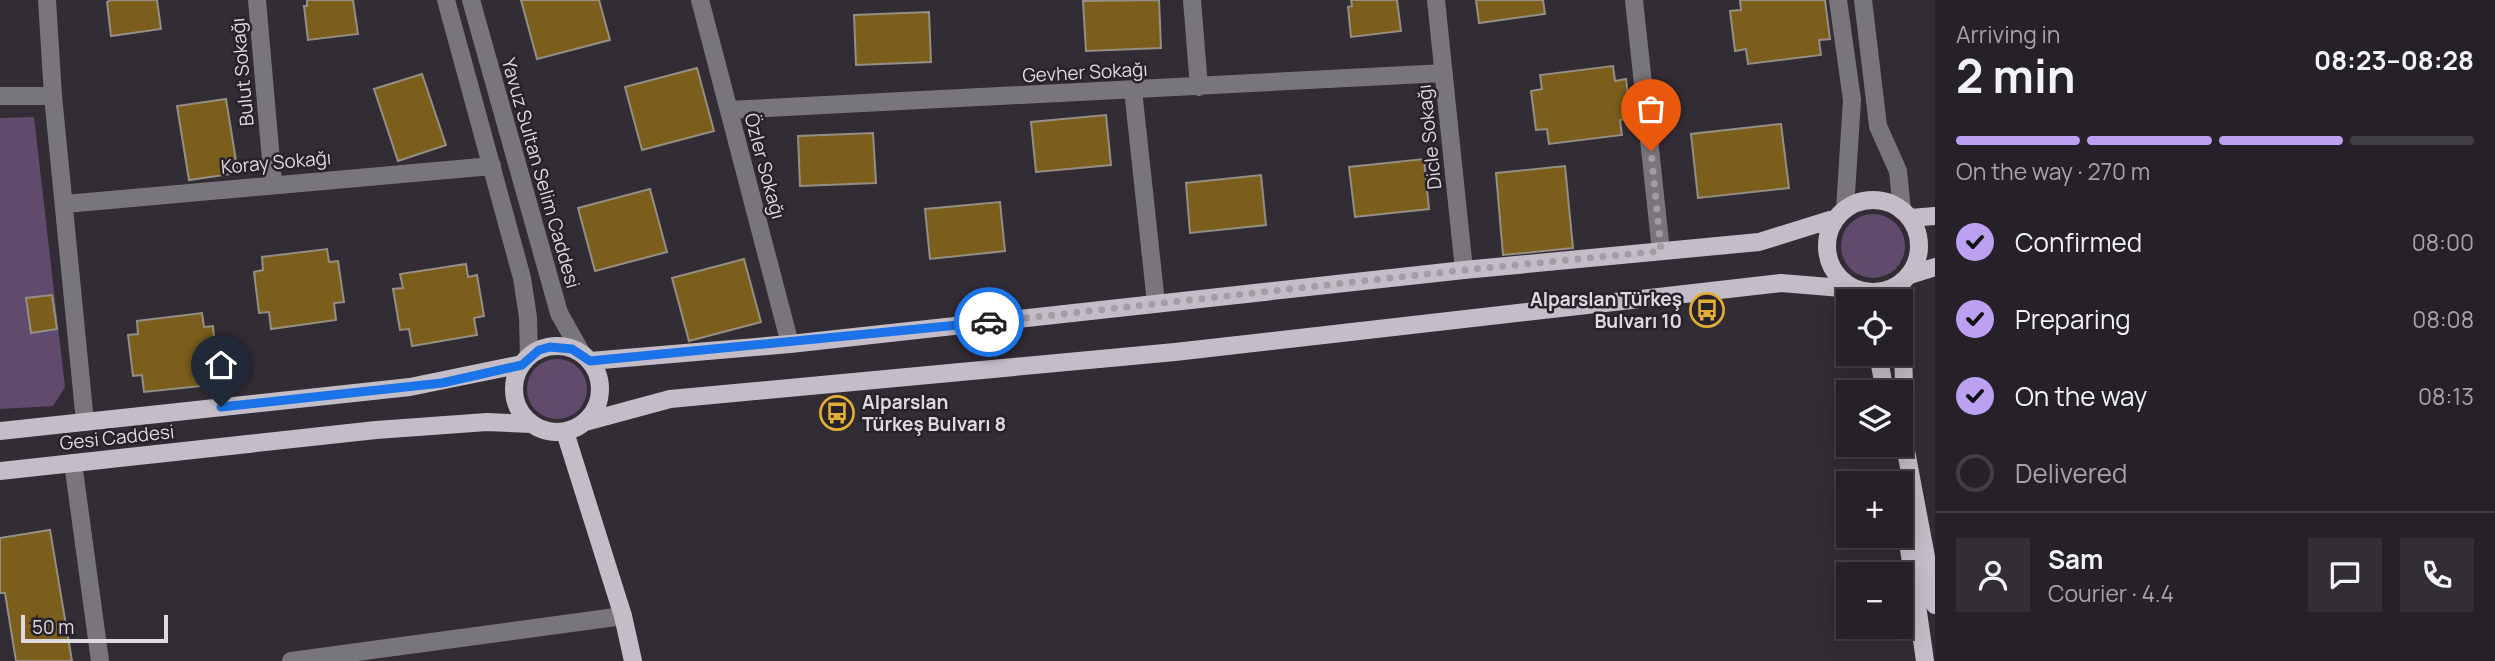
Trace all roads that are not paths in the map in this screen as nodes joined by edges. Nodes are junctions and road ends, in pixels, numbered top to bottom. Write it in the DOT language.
graph roads {
  1 [pos="47,0"];
  2 [pos="257,0"];
  3 [pos="446,0"];
  4 [pos="471,0"];
  5 [pos="700,0"];
  6 [pos="1192,0"];
  7 [pos="1436,0"];
  8 [pos="1634,0"];
  9 [pos="1838,0"];
  10 [pos="1863,0"];
  11 [pos="1444,74"];
  12 [pos="1199,87"];
  13 [pos="1133,90"];
  14 [pos="0,96"];
  15 [pos="52,96"];
  16 [pos="729,110"];
  17 [pos="492,166"];
  18 [pos="272,183"];
  19 [pos="65,204"];
  20 [pos="1840,213"];
  21 [pos="1906,214"];
  22 [pos="1935,216"];
  23 [pos="1661,251"];
  24 [pos="1935,267"];
  25 [pos="1464,270"];
  26 [pos="1905,279"];
  27 [pos="1856,289"];
  28 [pos="1891,289"];
  29 [pos="1836,290"];
  30 [pos="1156,303"];
  31 [pos="790,344"];
  32 [pos="586,357"];
  33 [pos="525,360"];
  34 [pos="85,422"];
  35 [pos="585,422"];
  36 [pos="532,424"];
  37 [pos="0,431"];
  38 [pos="565,432"];
  39 [pos="73,463"];
  40 [pos="0,471"];
  41 [pos="1909,548"];
  42 [pos="1935,605"];
  43 [pos="623,616"];
  44 [pos="416,653"];
  45 [pos="100,661"];
  46 [pos="291,661"];
  47 [pos="633,661"];
  48 [pos="1924,661"];
  1 -- 15 [label="street"];
  2 -- 18 [label="street, Bulut Sokağı"];
  3 -- 17 [label="street"];
  4 -- 32 [label="street, Yavuz Sultan Selim Caddesi"];
  5 -- 16 [label="street, Özler Sokağı"];
  6 -- 12 [label="street"];
  7 -- 11 [label="street, Dicle Sokağı"];
  8 -- 23 [label="street"];
  9 -- 20 [label="street"];
  10 -- 21 [label="street"];
  11 -- 12 [label="street, Gevher Sokağı"];
  11 -- 25 [label="street, Dicle Sokağı"];
  12 -- 13 [label="street, Gevher Sokağı"];
  13 -- 16 [label="street, Gevher Sokağı"];
  13 -- 30 [label="street"];
  14 -- 15 [label="street"];
  15 -- 19 [label="street"];
  16 -- 31 [label="street, Özler Sokağı"];
  17 -- 18 [label="street, Koray Sokağı"];
  17 -- 33 [label="street"];
  18 -- 19 [label="street, Koray Sokağı"];
  19 -- 34 [label="street"];
  20 -- 21 [label="main road"];
  20 -- 23 [label="main road"];
  20 -- 27 [label="main road"];
  21 -- 22 [label="main road"];
  21 -- 26 [label="main road"];
  23 -- 25 [label="main road"];
  24 -- 26 [label="main road"];
  25 -- 30 [label="main road"];
  26 -- 28 [label="main road"];
  26 -- 42 [label="main road"];
  29 -- 35 [label="main road"];
  30 -- 31 [label="main road"];
  31 -- 32 [label="main road"];
  32 -- 33 [label="main road"];
  32 -- 35 [label="main road"];
  33 -- 34 [label="main road, Gesi Caddesi"];
  33 -- 36 [label="main road"];
  34 -- 37 [label="main road, Gesi Caddesi"];
  35 -- 38 [label="main road"];
  36 -- 38 [label="main road"];
  36 -- 39 [label="main road, Gesi Caddesi"];
  38 -- 43 [label="main road"];
  39 -- 40 [label="main road, Gesi Caddesi"];
  39 -- 45 [label="street"];
  41 -- 48 [label="main road"];
  43 -- 44 [label="street"];
  43 -- 47 [label="main road"];
  44 -- 46 [label="street"];
}
